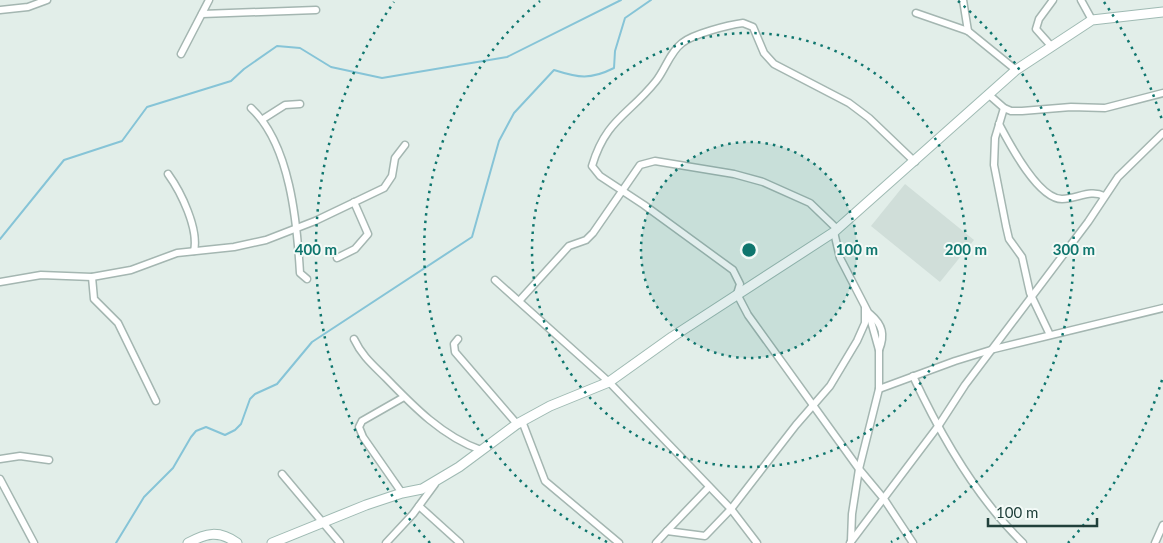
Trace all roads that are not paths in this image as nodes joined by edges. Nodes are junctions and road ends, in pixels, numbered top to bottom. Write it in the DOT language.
graph roads {
  1 [pos="47,0"];
  2 [pos="209,0"];
  3 [pos="963,0"];
  4 [pos="1053,0"];
  5 [pos="1081,0"];
  6 [pos="0,10"];
  7 [pos="316,10"];
  8 [pos="1163,12"];
  9 [pos="916,13"];
  10 [pos="202,14"];
  11 [pos="1092,20"];
  12 [pos="968,31"];
  13 [pos="1052,47"];
  14 [pos="181,54"];
  15 [pos="1016,70"];
  16 [pos="988,94"];
  17 [pos="1163,94"];
  18 [pos="300,104"];
  19 [pos="251,108"];
  20 [pos="1004,108"];
  21 [pos="263,119"];
  22 [pos="999,124"];
  23 [pos="1163,133"];
  24 [pos="405,145"];
  25 [pos="915,162"];
  26 [pos="168,174"];
  27 [pos="622,192"];
  28 [pos="1104,196"];
  29 [pos="354,202"];
  30 [pos="296,228"];
  31 [pos="836,231"];
  32 [pos="194,251"];
  33 [pos="337,258"];
  34 [pos="92,277"];
  35 [pos="307,279"];
  36 [pos="495,280"];
  37 [pos="0,282"];
  38 [pos="737,294"];
  39 [pos="1032,297"];
  40 [pos="520,300"];
  41 [pos="1163,308"];
  42 [pos="867,311"];
  43 [pos="1050,334"];
  44 [pos="354,339"];
  45 [pos="458,339"];
  46 [pos="994,349"];
  47 [pos="913,376"];
  48 [pos="609,382"];
  49 [pos="879,389"];
  50 [pos="404,397"];
  51 [pos="156,401"];
  52 [pos="814,405"];
  53 [pos="519,422"];
  54 [pos="939,424"];
  55 [pos="481,450"];
  56 [pos="0,459"];
  57 [pos="49,460"];
  58 [pos="858,469"];
  59 [pos="282,474"];
  60 [pos="0,478"];
  61 [pos="435,483"];
  62 [pos="708,487"];
  63 [pos="402,493"];
  64 [pos="884,499"];
  65 [pos="419,506"];
  66 [pos="731,509"];
  67 [pos="323,523"];
  68 [pos="1163,524"];
  69 [pos="667,531"];
  70 [pos="34,543"];
  71 [pos="188,543"];
  72 [pos="237,543"];
  73 [pos="272,543"];
  74 [pos="340,543"];
  75 [pos="386,543"];
  76 [pos="460,543"];
  77 [pos="618,543"];
  78 [pos="656,543"];
  79 [pos="757,543"];
  80 [pos="851,543"];
  81 [pos="913,543"];
  82 [pos="1023,543"];
  83 [pos="1155,543"];
  1 -- 6 [label="street"];
  2 -- 10 [label="street"];
  3 -- 12 [label="street"];
  4 -- 13 [label="street"];
  5 -- 11 [label="street"];
  7 -- 10 [label="street"];
  8 -- 11 [label="street"];
  9 -- 12 [label="street"];
  10 -- 14 [label="street"];
  11 -- 13 [label="street"];
  12 -- 15 [label="street"];
  13 -- 15 [label="street"];
  15 -- 16 [label="street"];
  16 -- 20 [label="street"];
  16 -- 25 [label="street"];
  17 -- 20 [label="street"];
  18 -- 21 [label="street"];
  19 -- 21 [label="street"];
  20 -- 22 [label="street"];
  21 -- 30 [label="street"];
  22 -- 28 [label="street"];
  22 -- 39 [label="street"];
  23 -- 28 [label="street"];
  24 -- 29 [label="street"];
  25 -- 27 [label="street"];
  25 -- 31 [label="street"];
  26 -- 32 [label="street"];
  27 -- 31 [label="street"];
  27 -- 38 [label="street"];
  27 -- 40 [label="street"];
  28 -- 39 [label="street"];
  29 -- 30 [label="street"];
  29 -- 33 [label="street"];
  30 -- 32 [label="street"];
  30 -- 35 [label="street"];
  31 -- 38 [label="street"];
  31 -- 42 [label="street"];
  32 -- 34 [label="street"];
  34 -- 37 [label="street"];
  34 -- 51 [label="street"];
  36 -- 40 [label="street"];
  38 -- 48 [label="street"];
  38 -- 52 [label="street"];
  39 -- 43 [label="street"];
  39 -- 46 [label="street"];
  40 -- 48 [label="street"];
  41 -- 43 [label="street"];
  42 -- 49 [label="street"];
  42 -- 52 [label="street"];
  43 -- 46 [label="street"];
  44 -- 50 [label="street"];
  45 -- 53 [label="street"];
  46 -- 47 [label="street"];
  46 -- 54 [label="street"];
  47 -- 49 [label="street"];
  47 -- 54 [label="street"];
  48 -- 53 [label="street"];
  48 -- 62 [label="street"];
  49 -- 58 [label="street"];
  50 -- 55 [label="street"];
  50 -- 63 [label="street"];
  52 -- 58 [label="street"];
  52 -- 66 [label="street"];
  53 -- 55 [label="street"];
  53 -- 77 [label="street"];
  54 -- 64 [label="street"];
  54 -- 82 [label="street"];
  55 -- 61 [label="street"];
  56 -- 57 [label="street"];
  58 -- 64 [label="street"];
  58 -- 80 [label="street"];
  59 -- 67 [label="street"];
  60 -- 70 [label="street"];
  61 -- 63 [label="street"];
  61 -- 65 [label="street"];
  62 -- 66 [label="street"];
  62 -- 69 [label="street"];
  63 -- 67 [label="street"];
  64 -- 80 [label="street"];
  64 -- 81 [label="street"];
  65 -- 75 [label="street"];
  65 -- 76 [label="street"];
  66 -- 69 [label="street"];
  66 -- 79 [label="street"];
  67 -- 73 [label="street"];
  67 -- 74 [label="street"];
  68 -- 83 [label="street"];
  69 -- 78 [label="street"];
  71 -- 72 [label="street"];
}
